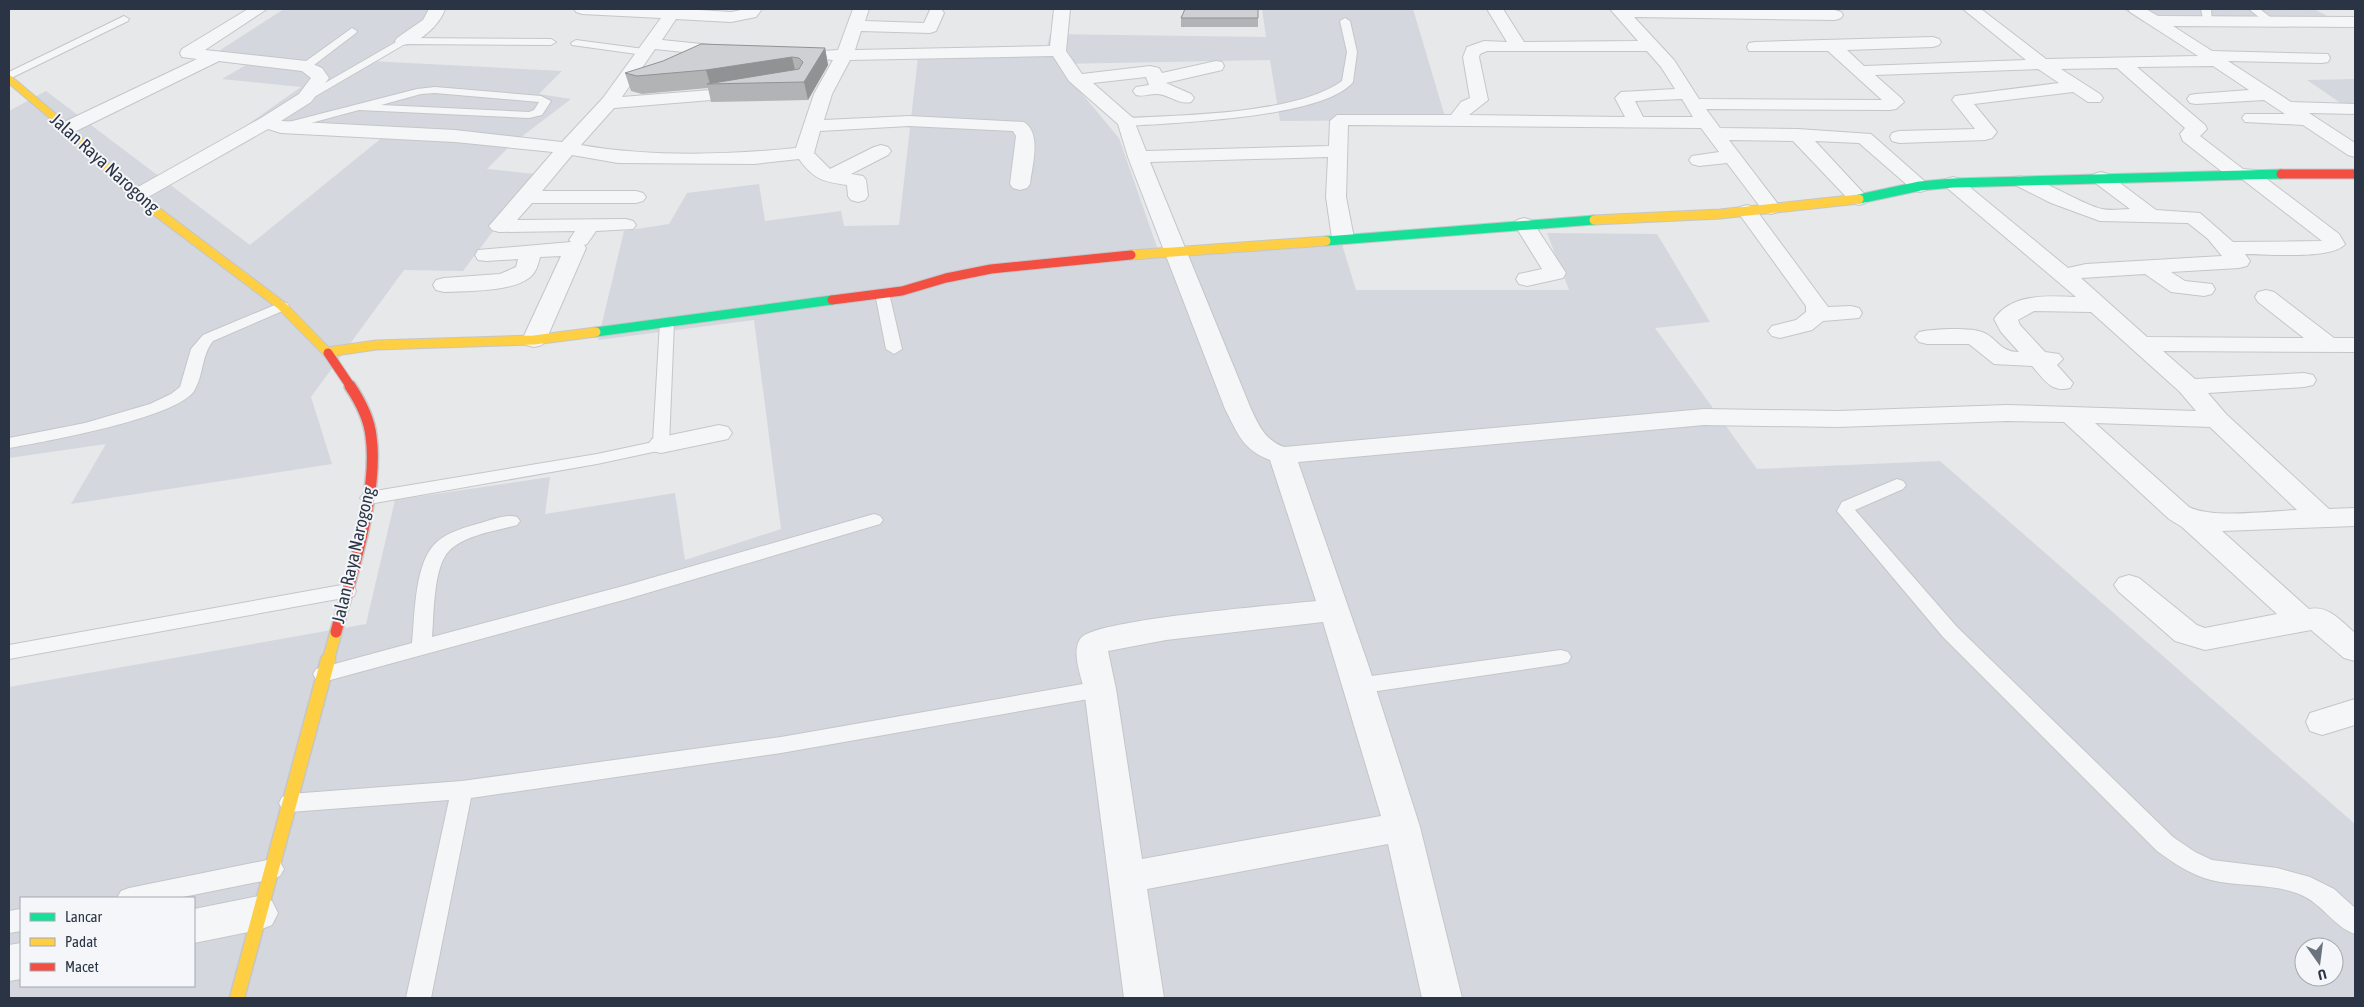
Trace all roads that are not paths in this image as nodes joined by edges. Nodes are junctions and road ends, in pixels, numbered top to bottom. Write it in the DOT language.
graph roads {
  1 [pos="259,9"];
  2 [pos="437,9"];
  3 [pos="582,9"];
  4 [pos="754,9"];
  5 [pos="861,9"];
  6 [pos="1062,9"];
  7 [pos="1494,9"];
  8 [pos="1971,9"];
  9 [pos="2136,9"];
  10 [pos="2254,9"];
  11 [pos="2304,9"];
  12 [pos="1619,10"];
  13 [pos="1809,11"];
  14 [pos="673,12"];
  15 [pos="936,13"];
  16 [pos="1835,15"];
  17 [pos="2207,15"];
  18 [pos="124,19"];
  19 [pos="2155,21"];
  20 [pos="2270,21"];
  21 [pos="1346,22"];
  22 [pos="2323,22"];
  23 [pos="2355,22"];
  24 [pos="857,26"];
  25 [pos="352,31"];
  26 [pos="403,41"];
  27 [pos="551,42"];
  28 [pos="1933,42"];
  29 [pos="576,43"];
  30 [pos="1651,46"];
  31 [pos="1832,46"];
  32 [pos="1519,47"];
  33 [pos="1755,47"];
  34 [pos="648,48"];
  35 [pos="1058,51"];
  36 [pos="746,53"];
  37 [pos="845,54"];
  38 [pos="811,55"];
  39 [pos="215,57"];
  40 [pos="2212,58"];
  41 [pos="2322,58"];
  42 [pos="2121,62"];
  43 [pos="2042,64"];
  44 [pos="306,66"];
  45 [pos="1216,66"];
  46 [pos="1858,71"];
  47 [pos="9,78"];
  48 [pos="1078,80"];
  49 [pos="1157,84"];
  50 [pos="766,85"];
  51 [pos="2078,86"];
  52 [pos="9,90"];
  53 [pos="24,92"];
  54 [pos="2268,94"];
  55 [pos="306,98"];
  56 [pos="1099,98"];
  57 [pos="1185,98"];
  58 [pos="2094,98"];
  59 [pos="1690,99"];
  60 [pos="2196,99"];
  61 [pos="608,103"];
  62 [pos="359,107"];
  63 [pos="2287,107"];
  64 [pos="2355,109"];
  65 [pos="2250,118"];
  66 [pos="1457,119"];
  67 [pos="2308,120"];
  68 [pos="1127,122"];
  69 [pos="1637,123"];
  70 [pos="274,125"];
  71 [pos="813,126"];
  72 [pos="66,128"];
  73 [pos="1710,128"];
  74 [pos="1798,135"];
  75 [pos="1899,137"];
  76 [pos="567,148"];
  77 [pos="2353,149"];
  78 [pos="881,151"];
  79 [pos="1337,151"];
  80 [pos="804,153"];
  81 [pos="1138,157"];
  82 [pos="1732,157"];
  83 [pos="1699,160"];
  84 [pos="2242,174"];
  85 [pos="2355,174"];
  86 [pos="829,178"];
  87 [pos="2101,178"];
  88 [pos="2022,181"];
  89 [pos="1953,183"];
  90 [pos="1020,184"];
  91 [pos="1920,186"];
  92 [pos="136,196"];
  93 [pos="858,196"];
  94 [pos="527,197"];
  95 [pos="636,197"];
  96 [pos="1859,199"];
  97 [pos="1771,208"];
  98 [pos="1747,211"];
  99 [pos="2150,215"];
  100 [pos="1524,224"];
  101 [pos="590,225"];
  102 [pos="626,225"];
  103 [pos="1342,238"];
  104 [pos="575,248"];
  105 [pos="2228,248"];
  106 [pos="531,251"];
  107 [pos="1175,251"];
  108 [pos="486,255"];
  109 [pos="2149,267"];
  110 [pos="2064,275"];
  111 [pos="1527,278"];
  112 [pos="444,285"];
  113 [pos="2204,289"];
  114 [pos="882,293"];
  115 [pos="2266,297"];
  116 [pos="2097,304"];
  117 [pos="282,306"];
  118 [pos="1851,313"];
  119 [pos="1818,314"];
  120 [pos="666,322"];
  121 [pos="1780,331"];
  122 [pos="1927,337"];
  123 [pos="534,340"];
  124 [pos="2142,344"];
  125 [pos="2328,345"];
  126 [pos="2355,345"];
  127 [pos="894,349"];
  128 [pos="328,352"];
  129 [pos="2049,359"];
  130 [pos="2304,380"];
  131 [pos="2061,383"];
  132 [pos="2189,387"];
  133 [pos="2072,416"];
  134 [pos="2217,419"];
  135 [pos="719,433"];
  136 [pos="9,443"];
  137 [pos="660,445"];
  138 [pos="1282,455"];
  139 [pos="1897,485"];
  140 [pos="369,498"];
  141 [pos="2355,517"];
  142 [pos="2322,518"];
  143 [pos="874,520"];
  144 [pos="2192,520"];
  145 [pos="511,521"];
  146 [pos="2129,585"];
  147 [pos="347,591"];
  148 [pos="1334,610"];
  149 [pos="2303,621"];
  150 [pos="422,646"];
  151 [pos="2355,650"];
  152 [pos="9,652"];
  153 [pos="1561,657"];
  154 [pos="323,674"];
  155 [pos="1357,686"];
  156 [pos="1100,689"];
  157 [pos="2355,712"];
  158 [pos="2322,722"];
  159 [pos="462,790"];
  160 [pos="290,803"];
  161 [pos="1402,827"];
  162 [pos="272,869"];
  163 [pos="1128,877"];
  164 [pos="133,897"];
  165 [pos="259,913"];
  166 [pos="2355,923"];
  167 [pos="195,926"];
  168 [pos="237,998"];
  169 [pos="419,998"];
  170 [pos="1144,998"];
  171 [pos="1442,998"];
  1 -- 39 [label="street"];
  2 -- 26 [label="street"];
  3 -- 14 [label="street"];
  4 -- 14 [label="street"];
  5 -- 24 [label="street"];
  6 -- 35 [label="street"];
  7 -- 32 [label="street"];
  8 -- 43 [label="street"];
  9 -- 19 [label="street"];
  10 -- 20 [label="lane"];
  11 -- 22 [label="street"];
  12 -- 13 [label="street"];
  12 -- 30 [label="street"];
  13 -- 16 [label="street"];
  14 -- 34 [label="street"];
  15 -- 24 [label="street"];
  17 -- 19 [label="street"];
  17 -- 20 [label="street"];
  18 -- 47 [label="lane"];
  19 -- 40 [label="street"];
  20 -- 22 [label="street"];
  21 -- 68 [label="lane"];
  22 -- 23 [label="street"];
  24 -- 37 [label="street"];
  25 -- 44 [label="lane"];
  26 -- 27 [label="lane"];
  26 -- 55 [label="lane"];
  28 -- 31 [label="street"];
  29 -- 34 [label="lane"];
  30 -- 32 [label="street"];
  30 -- 59 [label="street"];
  31 -- 33 [label="street"];
  31 -- 46 [label="street"];
  32 -- 66 [label="street"];
  34 -- 36 [label="street"];
  34 -- 61 [label="street"];
  35 -- 37 [label="street"];
  35 -- 48 [label="street"];
  37 -- 38 [label="street"];
  37 -- 71 [label="street"];
  39 -- 44 [label="street"];
  39 -- 72 [label="street"];
  40 -- 41 [label="street"];
  40 -- 42 [label="street"];
  40 -- 54 [label="street"];
  42 -- 43 [label="street"];
  42 -- 84 [label="street"];
  43 -- 46 [label="street"];
  43 -- 51 [label="street"];
  44 -- 55 [label="street"];
  45 -- 49 [label="street"];
  46 -- 59 [label="street"];
  47 -- 53 [label="street, Jalan Raya Narogong"];
  48 -- 49 [label="street"];
  48 -- 56 [label="street"];
  49 -- 56 [label="street"];
  49 -- 57 [label="street"];
  50 -- 61 [label="street"];
  51 -- 58 [label="street"];
  51 -- 75 [label="street"];
  52 -- 53 [label="street"];
  53 -- 72 [label="street, Jalan Raya Narogong"];
  54 -- 60 [label="street"];
  54 -- 63 [label="street"];
  55 -- 70 [label="street"];
  56 -- 68 [label="street"];
  59 -- 69 [label="street"];
  59 -- 73 [label="street"];
  61 -- 76 [label="street"];
  62 -- 62 [label="lane"];
  62 -- 70 [label="lane"];
  63 -- 64 [label="street"];
  63 -- 67 [label="street"];
  65 -- 67 [label="street"];
  66 -- 69 [label="street"];
  66 -- 79 [label="street"];
  67 -- 77 [label="street"];
  68 -- 81 [label="street"];
  69 -- 73 [label="street"];
  70 -- 76 [label="street"];
  70 -- 92 [label="street"];
  71 -- 80 [label="street"];
  71 -- 90 [label="street"];
  72 -- 92 [label="street, Jalan Raya Narogong"];
  73 -- 74 [label="street"];
  73 -- 82 [label="street"];
  74 -- 91 [label="street"];
  74 -- 96 [label="street"];
  76 -- 80 [label="street"];
  76 -- 94 [label="street"];
  78 -- 86 [label="street"];
  79 -- 81 [label="street"];
  79 -- 103 [label="street"];
  80 -- 86 [label="street"];
  81 -- 107 [label="street"];
  82 -- 83 [label="street"];
  82 -- 97 [label="street"];
  84 -- 85 [label="street"];
  84 -- 87 [label="street"];
  84 -- 105 [label="street"];
  86 -- 93 [label="street"];
  87 -- 88 [label="street"];
  87 -- 99 [label="street"];
  88 -- 89 [label="street"];
  88 -- 99 [label="street"];
  89 -- 91 [label="street"];
  89 -- 110 [label="street"];
  91 -- 96 [label="street"];
  92 -- 117 [label="street, Jalan Raya Narogong"];
  94 -- 95 [label="street"];
  94 -- 101 [label="street"];
  96 -- 97 [label="street"];
  97 -- 98 [label="street"];
  98 -- 100 [label="street"];
  98 -- 119 [label="street"];
  99 -- 105 [label="street"];
  100 -- 103 [label="street"];
  100 -- 111 [label="street"];
  101 -- 102 [label="street"];
  101 -- 104 [label="street"];
  103 -- 107 [label="street"];
  104 -- 106 [label="street"];
  104 -- 123 [label="street"];
  105 -- 109 [label="street"];
  106 -- 108 [label="street"];
  106 -- 112 [label="street"];
  107 -- 114 [label="street"];
  107 -- 138 [label="street"];
  109 -- 110 [label="street"];
  109 -- 113 [label="street"];
  110 -- 116 [label="street"];
  114 -- 120 [label="street"];
  114 -- 127 [label="lane"];
  115 -- 125 [label="street"];
  116 -- 124 [label="street"];
  116 -- 129 [label="street"];
  117 -- 128 [label="street, Jalan Raya Narogong"];
  117 -- 136 [label="lane"];
  118 -- 119 [label="street"];
  119 -- 121 [label="street"];
  120 -- 123 [label="street"];
  120 -- 137 [label="lane"];
  122 -- 129 [label="street"];
  123 -- 128 [label="street"];
  124 -- 125 [label="street"];
  124 -- 132 [label="street"];
  125 -- 126 [label="street"];
  128 -- 140 [label="street, Jalan Raya Narogong"];
  129 -- 131 [label="street"];
  130 -- 132 [label="street"];
  132 -- 134 [label="street"];
  133 -- 134 [label="street"];
  133 -- 138 [label="street"];
  133 -- 144 [label="street"];
  134 -- 142 [label="street"];
  135 -- 137 [label="street"];
  137 -- 140 [label="lane"];
  138 -- 148 [label="street"];
  139 -- 166 [label="lane"];
  140 -- 147 [label="street, Jalan Raya Narogong"];
  141 -- 142 [label="street"];
  142 -- 144 [label="street"];
  143 -- 150 [label="lane"];
  144 -- 149 [label="street"];
  145 -- 150 [label="lane"];
  146 -- 149 [label="street"];
  147 -- 152 [label="lane"];
  147 -- 154 [label="street, Jalan Raya Narogong"];
  148 -- 155 [label="street"];
  148 -- 156 [label="street"];
  149 -- 151 [label="street"];
  150 -- 154 [label="lane"];
  153 -- 155 [label="lane"];
  154 -- 160 [label="street, Jalan Raya Narogong"];
  155 -- 161 [label="street"];
  156 -- 159 [label="lane"];
  156 -- 163 [label="street"];
  157 -- 158 [label="street"];
  159 -- 160 [label="lane"];
  159 -- 169 [label="lane"];
  160 -- 162 [label="street, Jalan Raya Narogong"];
  161 -- 163 [label="street"];
  161 -- 171 [label="street"];
  162 -- 164 [label="lane"];
  162 -- 165 [label="street, Jalan Raya Narogong"];
  163 -- 170 [label="street"];
  165 -- 167 [label="street"];
  165 -- 168 [label="street, Jalan Raya Narogong"];
}
